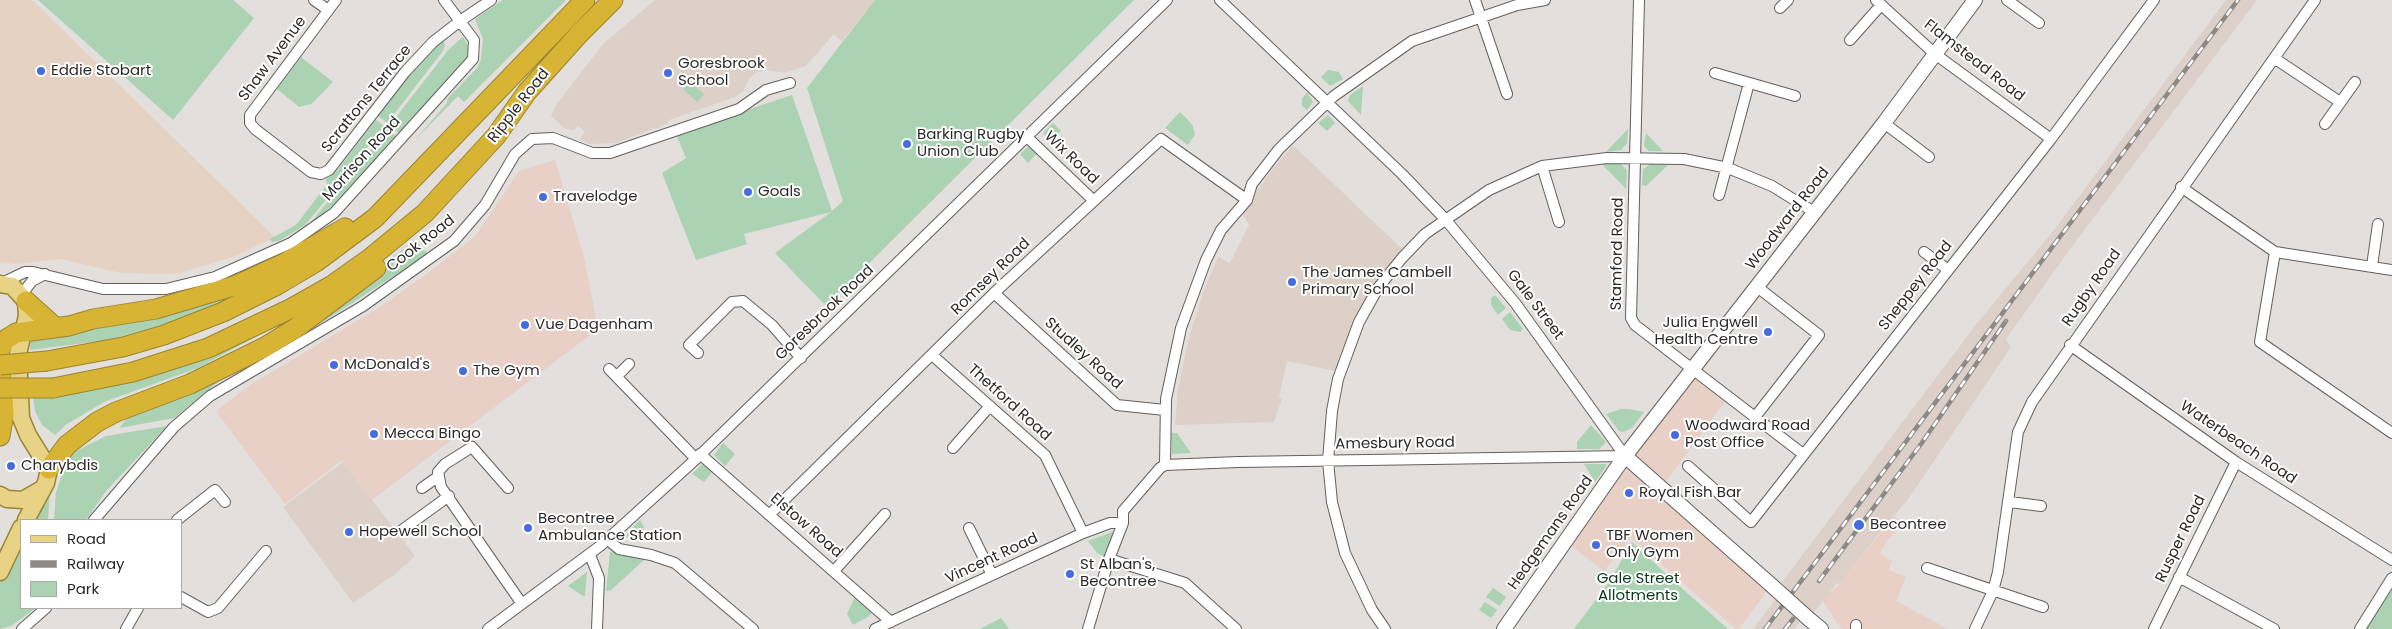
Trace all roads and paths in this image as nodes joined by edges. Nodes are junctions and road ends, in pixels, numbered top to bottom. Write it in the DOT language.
graph roads {
  1 [pos="314,0"];
  2 [pos="336,0"];
  3 [pos="444,0"];
  4 [pos="491,0"];
  5 [pos="586,0"];
  6 [pos="613,0"];
  7 [pos="1167,0"];
  8 [pos="1220,0"];
  9 [pos="1475,0"];
  10 [pos="1545,0"];
  11 [pos="1639,0"];
  12 [pos="1788,0"];
  13 [pos="1975,0"];
  14 [pos="2007,0"];
  15 [pos="2154,0"];
  16 [pos="2315,0"];
  17 [pos="1879,2"];
  18 [pos="1780,8"];
  19 [pos="328,10"];
  20 [pos="1481,17"];
  21 [pos="460,21"];
  22 [pos="2039,23"];
  23 [pos="1850,40"];
  24 [pos="1935,54"];
  25 [pos="2274,58"];
  26 [pos="1716,73"];
  27 [pos="2355,82"];
  28 [pos="790,83"];
  29 [pos="1749,83"];
  30 [pos="1507,94"];
  31 [pos="1795,96"];
  32 [pos="1328,102"];
  33 [pos="2340,102"];
  34 [pos="1884,123"];
  35 [pos="2325,124"];
  36 [pos="1027,137"];
  37 [pos="2051,139"];
  38 [pos="1635,158"];
  39 [pos="1929,158"];
  40 [pos="1542,166"];
  41 [pos="1728,168"];
  42 [pos="311,172"];
  43 [pos="2181,187"];
  44 [pos="404,189"];
  45 [pos="1719,194"];
  46 [pos="1247,200"];
  47 [pos="1094,201"];
  48 [pos="1814,212"];
  49 [pos="425,213"];
  50 [pos="1446,219"];
  51 [pos="1559,222"];
  52 [pos="2378,224"];
  53 [pos="1924,252"];
  54 [pos="2274,252"];
  55 [pos="2372,266"];
  56 [pos="1947,269"];
  57 [pos="2392,270"];
  58 [pos="45,274"];
  59 [pos="0,284"];
  60 [pos="1756,286"];
  61 [pos="994,293"];
  62 [pos="24,298"];
  63 [pos="55,327"];
  64 [pos="22,332"];
  65 [pos="2070,346"];
  66 [pos="0,350"];
  67 [pos="698,353"];
  68 [pos="932,355"];
  69 [pos="801,358"];
  70 [pos="0,364"];
  71 [pos="629,364"];
  72 [pos="1693,369"];
  73 [pos="0,388"];
  74 [pos="990,406"];
  75 [pos="1165,410"];
  76 [pos="1755,417"];
  77 [pos="2392,433"];
  78 [pos="0,436"];
  79 [pos="953,448"];
  80 [pos="1803,454"];
  81 [pos="698,456"];
  82 [pos="1625,456"];
  83 [pos="1328,461"];
  84 [pos="2236,462"];
  85 [pos="1165,465"];
  86 [pos="1688,466"];
  87 [pos="48,469"];
  88 [pos="439,476"];
  89 [pos="422,488"];
  90 [pos="508,488"];
  91 [pos="42,489"];
  92 [pos="0,495"];
  93 [pos="449,496"];
  94 [pos="224,502"];
  95 [pos="2010,502"];
  96 [pos="2041,506"];
  97 [pos="885,514"];
  98 [pos="770,515"];
  99 [pos="27,519"];
  100 [pos="95,519"];
  101 [pos="178,519"];
  102 [pos="1123,523"];
  103 [pos="969,528"];
  104 [pos="20,530"];
  105 [pos="402,530"];
  106 [pos="1082,533"];
  107 [pos="608,540"];
  108 [pos="266,551"];
  109 [pos="590,555"];
  110 [pos="1109,560"];
  111 [pos="2392,560"];
  112 [pos="1927,568"];
  113 [pos="834,571"];
  114 [pos="0,572"];
  115 [pos="992,575"];
  116 [pos="2180,577"];
  117 [pos="2392,578"];
  118 [pos="1993,590"];
  119 [pos="182,598"];
  120 [pos="522,604"];
  121 [pos="2043,607"];
  122 [pos="45,609"];
  123 [pos="137,609"];
  124 [pos="891,622"];
  125 [pos="1815,625"];
  126 [pos="22,629"];
  127 [pos="126,629"];
  128 [pos="488,629"];
  129 [pos="597,629"];
  130 [pos="753,629"];
  131 [pos="875,629"];
  132 [pos="1088,629"];
  133 [pos="1236,629"];
  134 [pos="1385,629"];
  135 [pos="1504,629"];
  136 [pos="1975,629"];
  137 [pos="2154,629"];
  138 [pos="2274,629"];
  139 [pos="2360,629"];
  1 -- 19 [label="street"];
  2 -- 19 [label="street, Shaw Avenue"];
  3 -- 21 [label="street, Morrison Road"];
  4 -- 21 [label="street, Scrattons Terrace"];
  5 -- 44 [label="highway, Ripple Road"];
  6 -- 49 [label="highway, Ripple Road"];
  7 -- 36 [label="street, Goresbrook Road"];
  8 -- 32 [label="street, Gale Street"];
  9 -- 20 [label="street"];
  10 -- 20 [label="street"];
  11 -- 38 [label="street, Stamford Road"];
  12 -- 18 [label="street"];
  13 -- 24 [label="street, Woodward Road"];
  14 -- 22 [label="street"];
  15 -- 37 [label="street, Sheppey Road"];
  16 -- 25 [label="street, Rugby Road"];
  17 -- 23 [label="street, Flamstead Road"];
  17 -- 24 [label="street, Flamstead Road"];
  19 -- 42 [label="street, Shaw Avenue"];
  20 -- 30 [label="street"];
  20 -- 32 [label="street"];
  21 -- 42 [label="street, Scrattons Terrace"];
  21 -- 58 [label="street, Morrison Road"];
  24 -- 34 [label="street, Woodward Road"];
  24 -- 37 [label="street, Flamstead Road"];
  25 -- 33 [label="street"];
  25 -- 43 [label="street, Rugby Road"];
  26 -- 29 [label="street"];
  27 -- 33 [label="street"];
  28 -- 100 [label="street, Cook Road"];
  29 -- 31 [label="street"];
  29 -- 41 [label="street"];
  32 -- 46 [label="street"];
  32 -- 50 [label="street, Gale Street"];
  33 -- 35 [label="street"];
  34 -- 39 [label="street"];
  34 -- 48 [label="street, Woodward Road"];
  36 -- 47 [label="street, Wix Road"];
  36 -- 69 [label="street, Goresbrook Road"];
  37 -- 56 [label="street, Sheppey Road"];
  38 -- 40 [label="street"];
  38 -- 41 [label="street"];
  38 -- 72 [label="street, Stamford Road"];
  40 -- 50 [label="street"];
  40 -- 51 [label="street"];
  41 -- 45 [label="street"];
  41 -- 48 [label="street"];
  43 -- 54 [label="street"];
  43 -- 65 [label="street, Rugby Road"];
  44 -- 63 [label="highway"];
  44 -- 70 [label="highway, bridge"];
  46 -- 47 [label="street, Romsey Road"];
  46 -- 75 [label="street"];
  47 -- 61 [label="street, Romsey Road"];
  48 -- 60 [label="street, Woodward Road"];
  49 -- 73 [label="highway, bridge"];
  49 -- 87 [label="highway"];
  50 -- 82 [label="street, Gale Street"];
  50 -- 83 [label="street"];
  52 -- 55 [label="street"];
  53 -- 56 [label="street"];
  54 -- 55 [label="street"];
  54 -- 77 [label="street"];
  55 -- 57 [label="street"];
  56 -- 80 [label="street, Sheppey Road"];
  58 -- 59 [label="street, Morrison Road"];
  58 -- 62 [label="street"];
  59 -- 62 [label="main road"];
  60 -- 72 [label="street, Woodward Road"];
  60 -- 76 [label="street"];
  61 -- 68 [label="street, Romsey Road"];
  61 -- 75 [label="street, Studley Road"];
  62 -- 63 [label="highway"];
  62 -- 64 [label="main road"];
  63 -- 64 [label="highway"];
  64 -- 66 [label="highway"];
  64 -- 87 [label="main road"];
  65 -- 84 [label="street, Waterbeach Road"];
  65 -- 95 [label="street, Rugby Road"];
  67 -- 69 [label="street"];
  68 -- 74 [label="street, Thetford Road"];
  68 -- 98 [label="street, Romsey Road"];
  69 -- 81 [label="street, Goresbrook Road"];
  70 -- 78 [label="highway"];
  71 -- 81 [label="street, Elstow Road"];
  72 -- 76 [label="street, Stamford Road"];
  72 -- 82 [label="street, Woodward Road"];
  74 -- 79 [label="street"];
  74 -- 106 [label="street, Thetford Road"];
  75 -- 85 [label="street"];
  76 -- 80 [label="street, Stamford Road"];
  80 -- 86 [label="street, Sheppey Road"];
  81 -- 98 [label="street, Elstow Road"];
  81 -- 107 [label="street, Goresbrook Road"];
  82 -- 83 [label="street, Amesbury Road"];
  82 -- 125 [label="street, Gale Street, bridge"];
  82 -- 135 [label="street, Hedgemans Road"];
  83 -- 85 [label="street, Amesbury Road"];
  83 -- 134 [label="street"];
  84 -- 111 [label="street, Waterbeach Road"];
  84 -- 116 [label="street, Rusper Road"];
  85 -- 102 [label="street"];
  87 -- 91 [label="main road"];
  88 -- 89 [label="street"];
  88 -- 90 [label="street"];
  88 -- 93 [label="street"];
  91 -- 92 [label="main road"];
  91 -- 99 [label="main road"];
  93 -- 105 [label="street"];
  93 -- 120 [label="street"];
  94 -- 101 [label="street"];
  95 -- 96 [label="street"];
  95 -- 118 [label="street, Rugby Road"];
  97 -- 113 [label="street"];
  98 -- 113 [label="street, Elstow Road"];
  102 -- 106 [label="street, Vincent Road"];
  102 -- 110 [label="street"];
  103 -- 115 [label="street"];
  104 -- 114 [label="main road"];
  106 -- 115 [label="street, Vincent Road"];
  107 -- 109 [label="street, Goresbrook Road"];
  107 -- 130 [label="street"];
  108 -- 119 [label="street"];
  109 -- 120 [label="street, Goresbrook Road"];
  109 -- 129 [label="street"];
  110 -- 132 [label="street"];
  110 -- 133 [label="street"];
  112 -- 118 [label="street"];
  113 -- 124 [label="street, Elstow Road"];
  115 -- 124 [label="street, Vincent Road"];
  116 -- 137 [label="street, Rusper Road"];
  116 -- 138 [label="street"];
  117 -- 139 [label="street"];
  118 -- 121 [label="street"];
  118 -- 136 [label="street, Rugby Road"];
  120 -- 128 [label="street, Goresbrook Road"];
  122 -- 126 [label="street"];
  123 -- 127 [label="street"];
  124 -- 131 [label="street, Vincent Road"];
}
